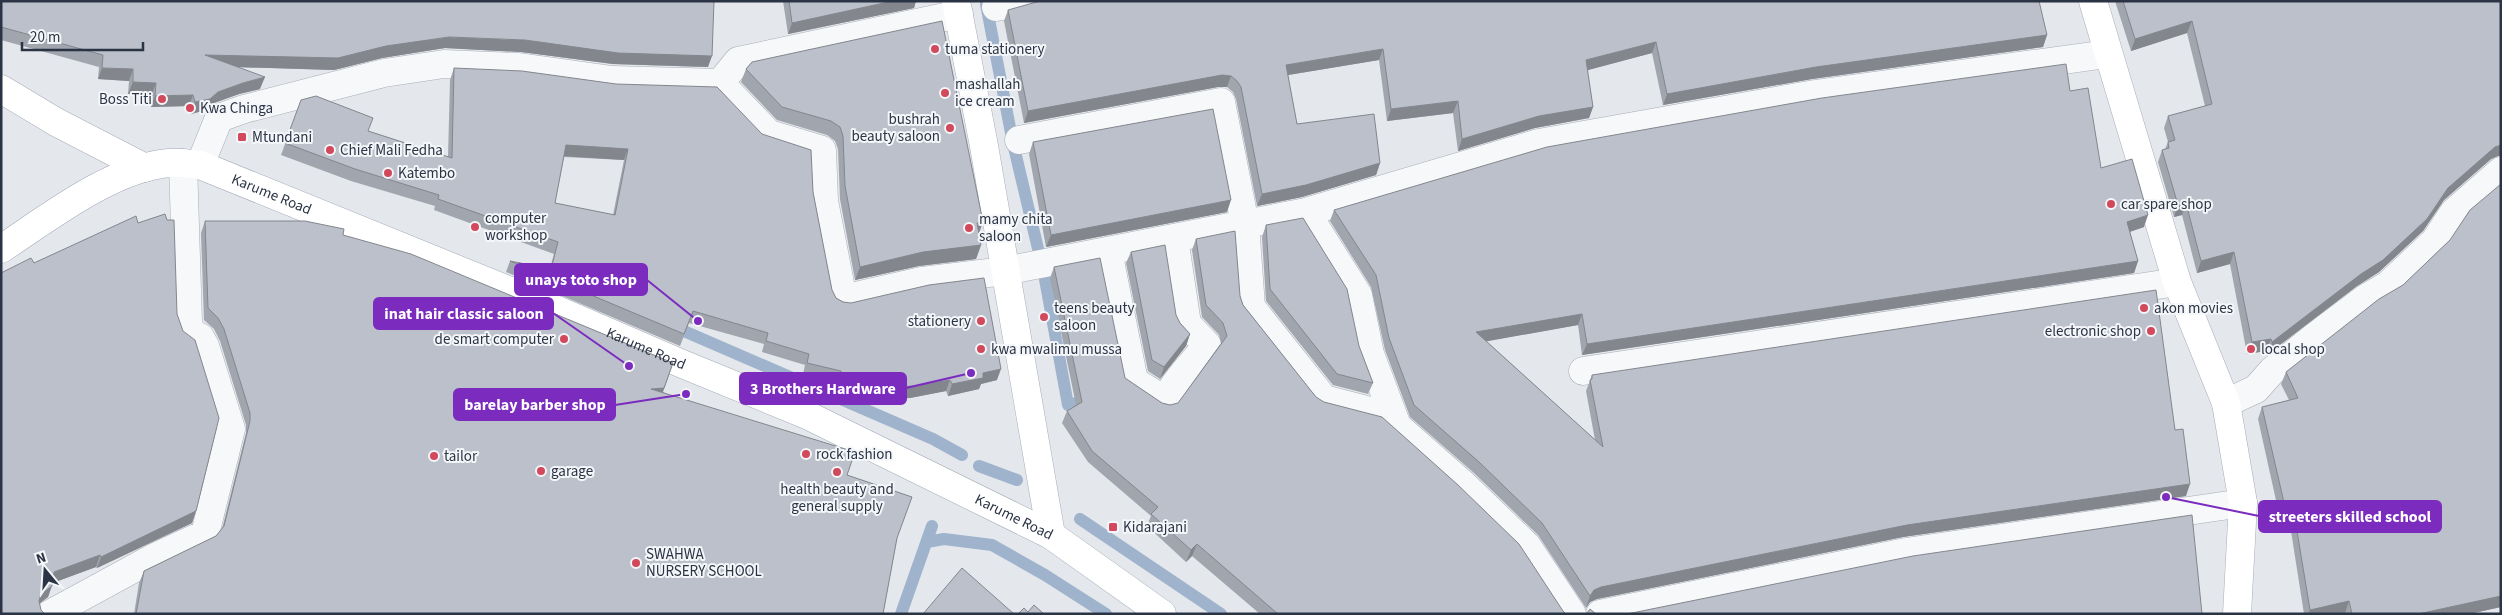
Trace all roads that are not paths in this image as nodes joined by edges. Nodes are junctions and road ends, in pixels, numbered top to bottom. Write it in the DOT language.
graph roads {
  1 [pos="1026,1"];
  2 [pos="2093,1"];
  3 [pos="996,7"];
  4 [pos="957,8"];
  5 [pos="2107,54"];
  6 [pos="720,83"];
  7 [pos="1,88"];
  8 [pos="1019,140"];
  9 [pos="191,164"];
  10 [pos="145,168"];
  11 [pos="2501,171"];
  12 [pos="1306,212"];
  13 [pos="1245,224"];
  14 [pos="1174,238"];
  15 [pos="1,249"];
  16 [pos="1108,251"];
  17 [pos="1005,271"];
  18 [pos="2177,282"];
  19 [pos="1583,371"];
  20 [pos="2226,403"];
  21 [pos="1397,426"];
  22 [pos="2243,503"];
  23 [pos="1051,534"];
  24 [pos="50,614"];
  25 [pos="1162,614"];
  26 [pos="1572,614"];
  27 [pos="1600,614"];
  28 [pos="2237,614"];
  1 -- 3 [label="street"];
  2 -- 5 [label="street"];
  4 -- 6 [label="street"];
  4 -- 17 [label="street"];
  5 -- 12 [label="street"];
  5 -- 18 [label="street"];
  6 -- 9 [label="street"];
  6 -- 17 [label="street"];
  7 -- 10 [label="street"];
  8 -- 13 [label="street"];
  9 -- 10 [label="street, Karume Road"];
  9 -- 23 [label="street, Karume Road"];
  9 -- 24 [label="street"];
  10 -- 15 [label="street, Karume Road"];
  11 -- 20 [label="street"];
  12 -- 13 [label="street"];
  12 -- 21 [label="street"];
  13 -- 14 [label="street"];
  13 -- 21 [label="street"];
  14 -- 16 [label="street"];
  14 -- 16 [label="street"];
  16 -- 17 [label="street"];
  17 -- 23 [label="street"];
  18 -- 19 [label="street"];
  18 -- 20 [label="street"];
  20 -- 22 [label="street"];
  21 -- 26 [label="street"];
  22 -- 27 [label="street"];
  22 -- 28 [label="street"];
  23 -- 25 [label="street, Karume Road"];
}
